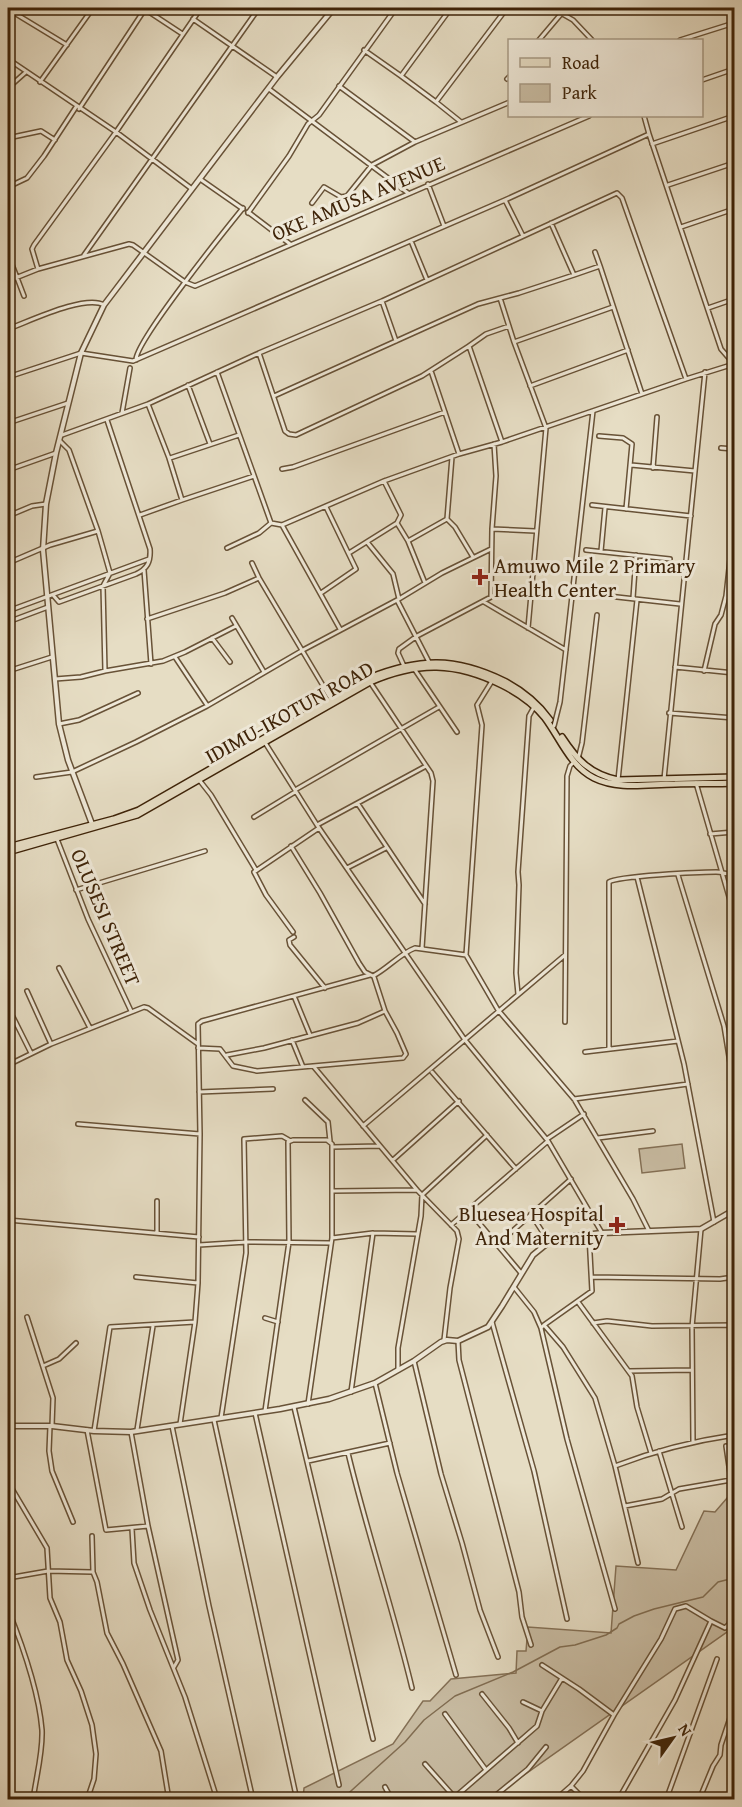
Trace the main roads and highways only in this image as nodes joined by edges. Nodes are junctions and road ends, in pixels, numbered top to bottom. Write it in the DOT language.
graph roads {
  1 [pos="496,681"];
  2 [pos="264,741"];
  3 [pos="575,761"];
  4 [pos="735,777"];
  5 [pos="735,783"];
  6 [pos="56,836"];
  7 [pos="8,847"];
  8 [pos="8,852"];
  1 -- 2 [label="main road, IDIMU-IKOTUN ROAD"];
  1 -- 2 [label="main road"];
  1 -- 3 [label="main road, IDIMU-IKOTUN ROAD"];
  1 -- 3 [label="main road"];
  2 -- 6 [label="main road"];
  2 -- 6 [label="main road, IDIMU-IKOTUN ROAD"];
  3 -- 4 [label="main road"];
  3 -- 5 [label="main road, IDIMU-IKOTUN ROAD"];
  6 -- 7 [label="main road"];
  6 -- 8 [label="main road, IDIMU-IKOTUN ROAD"];
}
